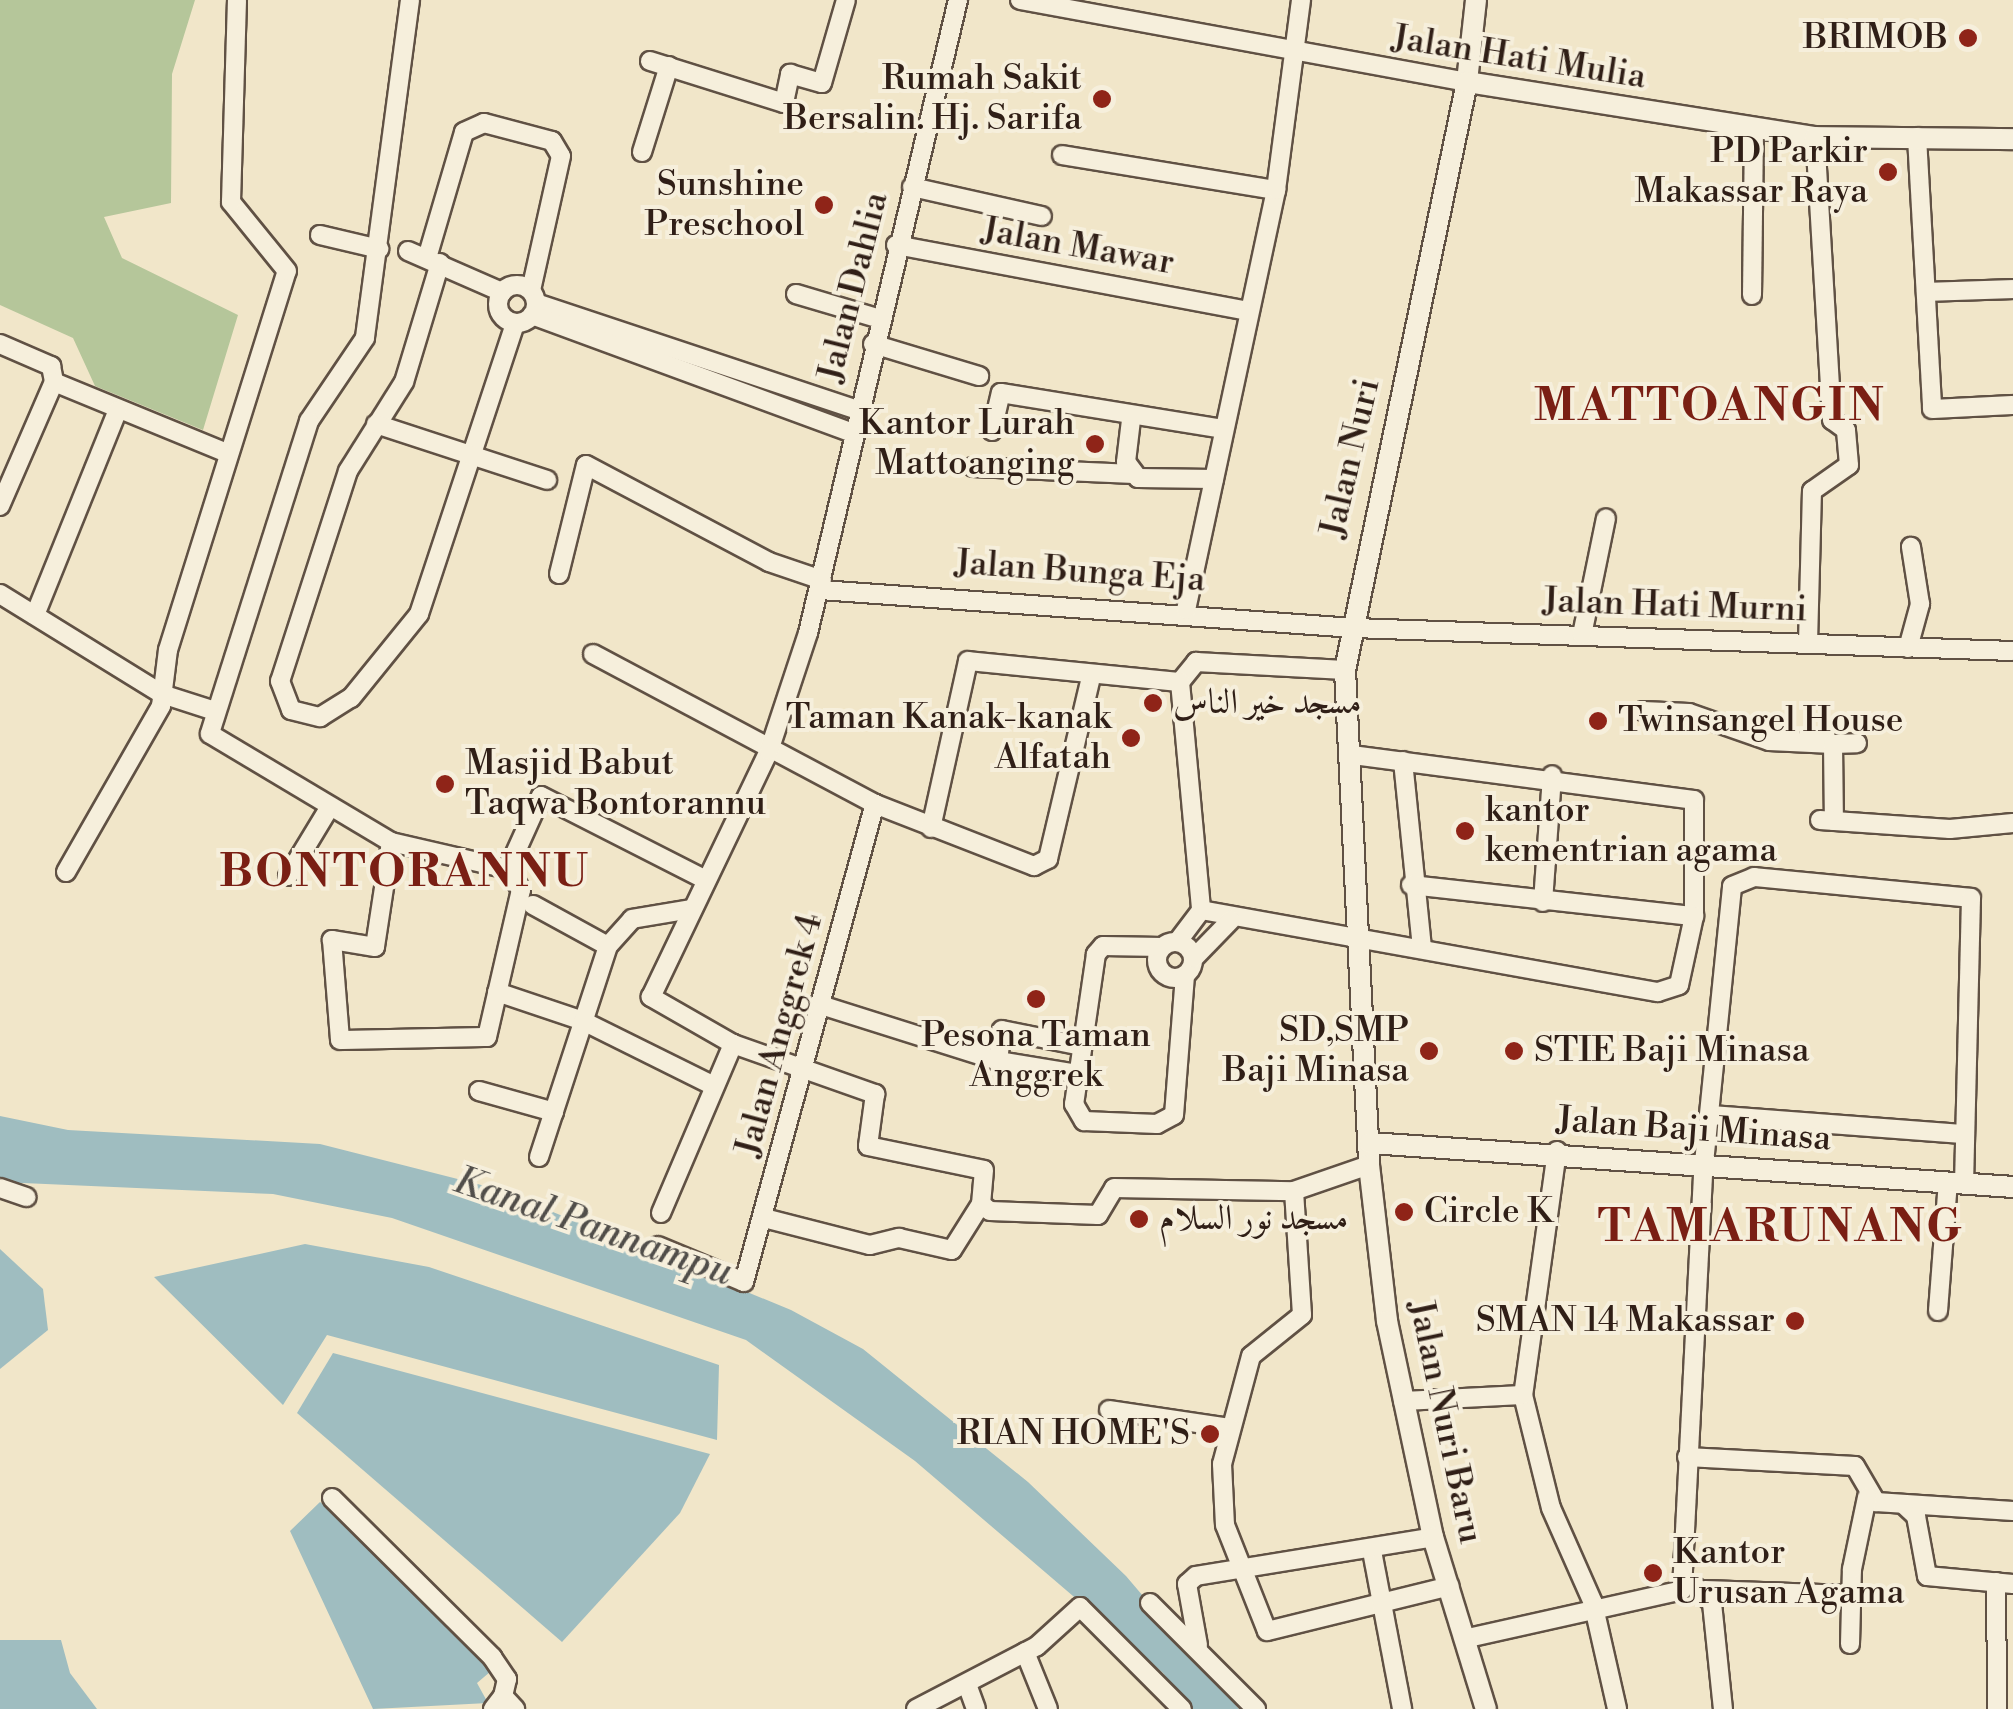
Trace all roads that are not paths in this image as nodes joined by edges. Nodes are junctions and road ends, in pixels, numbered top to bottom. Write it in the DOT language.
graph roads {
  1 [pos="237,0"];
  2 [pos="410,0"];
  3 [pos="846,0"];
  4 [pos="958,0"];
  5 [pos="1020,0"];
  6 [pos="1301,0"];
  7 [pos="1476,0"];
  8 [pos="1298,56"];
  9 [pos="650,60"];
  10 [pos="669,66"];
  11 [pos="1467,82"];
  12 [pos="1754,129"];
  13 [pos="1815,137"];
  14 [pos="1918,137"];
  15 [pos="2013,139"];
  16 [pos="642,152"];
  17 [pos="1062,155"];
  18 [pos="912,187"];
  19 [pos="1276,190"];
  20 [pos="1042,216"];
  21 [pos="320,235"];
  22 [pos="896,246"];
  23 [pos="380,250"];
  24 [pos="408,251"];
  25 [pos="433,260"];
  26 [pos="2013,289"];
  27 [pos="502,292"];
  28 [pos="1926,292"];
  29 [pos="796,294"];
  30 [pos="1752,296"];
  31 [pos="528,308"];
  32 [pos="1249,311"];
  33 [pos="877,318"];
  34 [pos="0,344"];
  35 [pos="872,344"];
  36 [pos="690,354"];
  37 [pos="681,374"];
  38 [pos="979,376"];
  39 [pos="54,382"];
  40 [pos="790,387"];
  41 [pos="2013,405"];
  42 [pos="782,408"];
  43 [pos="118,410"];
  44 [pos="858,410"];
  45 [pos="1131,420"];
  46 [pos="376,424"];
  47 [pos="1224,429"];
  48 [pos="992,431"];
  49 [pos="850,432"];
  50 [pos="474,449"];
  51 [pos="227,453"];
  52 [pos="973,466"];
  53 [pos="1134,474"];
  54 [pos="1214,479"];
  55 [pos="547,480"];
  56 [pos="0,506"];
  57 [pos="1606,518"];
  58 [pos="1911,547"];
  59 [pos="559,574"];
  60 [pos="821,585"];
  61 [pos="3,601"];
  62 [pos="1186,610"];
  63 [pos="35,615"];
  64 [pos="1345,627"];
  65 [pos="1582,636"];
  66 [pos="1808,643"];
  67 [pos="1908,648"];
  68 [pos="2013,652"];
  69 [pos="593,654"];
  70 [pos="1345,670"];
  71 [pos="1090,678"];
  72 [pos="1180,682"];
  73 [pos="162,694"];
  74 [pos="215,711"];
  75 [pos="1643,711"];
  76 [pos="1834,744"];
  77 [pos="1857,744"];
  78 [pos="769,751"];
  79 [pos="1351,755"];
  80 [pos="1403,761"];
  81 [pos="1552,775"];
  82 [pos="876,804"];
  83 [pos="327,809"];
  84 [pos="2013,823"];
  85 [pos="931,828"];
  86 [pos="390,842"];
  87 [pos="508,868"];
  88 [pos="66,872"];
  89 [pos="288,876"];
  90 [pos="704,879"];
  91 [pos="1411,885"];
  92 [pos="1543,902"];
  93 [pos="533,906"];
  94 [pos="692,909"];
  95 [pos="1201,910"];
  96 [pos="1694,916"];
  97 [pos="1231,920"];
  98 [pos="1362,936"];
  99 [pos="608,946"];
  100 [pos="1422,947"];
  101 [pos="1160,948"];
  102 [pos="1194,958"];
  103 [pos="1177,977"];
  104 [pos="497,992"];
  105 [pos="824,1006"];
  106 [pos="583,1021"];
  107 [pos="733,1044"];
  108 [pos="1081,1046"];
  109 [pos="998,1061"];
  110 [pos="804,1071"];
  111 [pos="1077,1074"];
  112 [pos="714,1086"];
  113 [pos="479,1091"];
  114 [pos="554,1112"];
  115 [pos="1710,1116"];
  116 [pos="1964,1134"];
  117 [pos="1370,1142"];
  118 [pos="1557,1151"];
  119 [pos="539,1157"];
  120 [pos="1704,1163"];
  121 [pos="1369,1165"];
  122 [pos="1956,1182"];
  123 [pos="2013,1187"];
  124 [pos="0,1188"];
  125 [pos="1294,1190"];
  126 [pos="26,1196"];
  127 [pos="981,1204"];
  128 [pos="661,1213"];
  129 [pos="764,1218"];
  130 [pos="658,1246"];
  131 [pos="1938,1310"];
  132 [pos="1523,1395"];
  133 [pos="1404,1402"];
  134 [pos="1109,1410"];
  135 [pos="1231,1428"];
  136 [pos="1687,1457"];
  137 [pos="1867,1497"];
  138 [pos="332,1498"];
  139 [pos="1902,1504"];
  140 [pos="2013,1511"];
  141 [pos="1433,1538"];
  142 [pos="1372,1551"];
  143 [pos="1244,1573"];
  144 [pos="2004,1583"];
  145 [pos="1450,1586"];
  146 [pos="1682,1590"];
  147 [pos="1705,1590"];
  148 [pos="1852,1595"];
  149 [pos="1150,1603"];
  150 [pos="1593,1604"];
  151 [pos="1381,1609"];
  152 [pos="1468,1638"];
  153 [pos="1850,1644"];
  154 [pos="1198,1645"];
  155 [pos="1025,1652"];
  156 [pos="968,1686"];
  157 [pos="504,1705"];
  158 [pos="916,1709"];
  159 [pos="976,1709"];
  160 [pos="1048,1709"];
  161 [pos="1182,1709"];
  162 [pos="1256,1709"];
  163 [pos="1402,1709"];
  164 [pos="1486,1709"];
  165 [pos="1617,1709"];
  166 [pos="1723,1709"];
  167 [pos="1997,1709"];
  1 -- 51 [label="street"];
  2 -- 23 [label="street"];
  3 -- 10 [label="street"];
  4 -- 18 [label="street, Jalan Dahlia"];
  5 -- 8 [label="street, Jalan Hati Mulia"];
  6 -- 8 [label="street"];
  7 -- 11 [label="street, Jalan Nuri"];
  8 -- 11 [label="street, Jalan Hati Mulia"];
  8 -- 19 [label="street"];
  9 -- 10 [label="street"];
  10 -- 16 [label="street"];
  11 -- 12 [label="street, Jalan Hati Mulia"];
  11 -- 64 [label="street, Jalan Nuri"];
  12 -- 13 [label="street, Jalan Hati Mulia"];
  12 -- 30 [label="street"];
  13 -- 14 [label="street, Jalan Hati Mulia"];
  13 -- 66 [label="street"];
  14 -- 15 [label="street, Jalan Hati Mulia"];
  14 -- 28 [label="street"];
  17 -- 19 [label="street"];
  18 -- 20 [label="street"];
  18 -- 22 [label="street, Jalan Dahlia"];
  19 -- 32 [label="street"];
  21 -- 23 [label="street"];
  22 -- 32 [label="street, Jalan Mawar"];
  22 -- 33 [label="street, Jalan Dahlia"];
  23 -- 74 [label="street"];
  24 -- 25 [label="street"];
  25 -- 27 [label="street"];
  25 -- 31 [label="street"];
  25 -- 46 [label="street"];
  26 -- 28 [label="street"];
  27 -- 31 [label="street"];
  27 -- 31 [label="street"];
  28 -- 41 [label="street"];
  29 -- 33 [label="street"];
  31 -- 36 [label="street"];
  31 -- 37 [label="street"];
  31 -- 50 [label="street"];
  32 -- 47 [label="street"];
  33 -- 35 [label="street, Jalan Dahlia"];
  34 -- 39 [label="street"];
  35 -- 38 [label="street"];
  35 -- 44 [label="street, Jalan Dahlia"];
  36 -- 37 [label="street"];
  36 -- 40 [label="street"];
  37 -- 42 [label="street"];
  39 -- 43 [label="street"];
  39 -- 56 [label="street"];
  40 -- 42 [label="street"];
  40 -- 44 [label="street"];
  42 -- 49 [label="street"];
  43 -- 51 [label="street"];
  43 -- 63 [label="street"];
  44 -- 49 [label="street, Jalan Dahlia"];
  45 -- 47 [label="street"];
  45 -- 48 [label="street"];
  45 -- 53 [label="street"];
  46 -- 50 [label="street"];
  46 -- 50 [label="street"];
  47 -- 54 [label="street"];
  49 -- 60 [label="street, Jalan Dahlia"];
  50 -- 55 [label="street"];
  51 -- 73 [label="street"];
  52 -- 53 [label="street"];
  53 -- 54 [label="street"];
  54 -- 62 [label="street"];
  57 -- 65 [label="street"];
  58 -- 67 [label="street"];
  59 -- 60 [label="street, Jalan Bunga Eja"];
  60 -- 62 [label="street, Jalan Bunga Eja"];
  60 -- 78 [label="street, Jalan Dahlia"];
  61 -- 63 [label="street"];
  62 -- 64 [label="street, Jalan Bunga Eja"];
  63 -- 73 [label="street"];
  64 -- 65 [label="street, Jalan Hati Murni"];
  64 -- 70 [label="street, Jalan Nuri"];
  65 -- 66 [label="street, Jalan Hati Murni"];
  66 -- 67 [label="street, Jalan Hati Murni"];
  67 -- 68 [label="street, Jalan Hati Murni"];
  69 -- 78 [label="street"];
  70 -- 72 [label="street"];
  70 -- 79 [label="street, Jalan Nuri"];
  71 -- 72 [label="street"];
  71 -- 85 [label="street"];
  71 -- 85 [label="street"];
  72 -- 95 [label="street"];
  73 -- 74 [label="street"];
  73 -- 88 [label="street"];
  74 -- 83 [label="street"];
  75 -- 76 [label="street"];
  76 -- 77 [label="street"];
  76 -- 84 [label="street"];
  78 -- 82 [label="street"];
  78 -- 90 [label="street, Jalan Dahlia"];
  79 -- 80 [label="street"];
  79 -- 98 [label="street, Jalan Nuri"];
  80 -- 81 [label="street"];
  80 -- 91 [label="street"];
  81 -- 92 [label="street"];
  81 -- 96 [label="street"];
  82 -- 85 [label="street"];
  82 -- 105 [label="street, Jalan Anggrek 4"];
  83 -- 86 [label="street"];
  83 -- 89 [label="street"];
  86 -- 87 [label="street"];
  86 -- 104 [label="street"];
  87 -- 90 [label="street"];
  87 -- 104 [label="street"];
  90 -- 94 [label="street, Jalan Dahlia"];
  91 -- 92 [label="street"];
  91 -- 100 [label="street"];
  92 -- 96 [label="street"];
  93 -- 99 [label="street"];
  94 -- 99 [label="street"];
  94 -- 107 [label="street, Jalan Dahlia"];
  95 -- 97 [label="street"];
  95 -- 101 [label="street"];
  96 -- 100 [label="street"];
  97 -- 98 [label="street"];
  97 -- 102 [label="street"];
  98 -- 100 [label="street"];
  98 -- 117 [label="street, Jalan Nuri"];
  99 -- 106 [label="street"];
  101 -- 102 [label="street"];
  101 -- 103 [label="street"];
  101 -- 108 [label="street"];
  102 -- 103 [label="street"];
  103 -- 111 [label="street"];
  104 -- 106 [label="street"];
  105 -- 109 [label="street"];
  105 -- 110 [label="street, Jalan Anggrek 4"];
  106 -- 112 [label="street"];
  106 -- 114 [label="street"];
  107 -- 110 [label="street"];
  107 -- 112 [label="street"];
  108 -- 109 [label="street"];
  108 -- 111 [label="street"];
  109 -- 111 [label="street"];
  110 -- 127 [label="street"];
  110 -- 129 [label="street, Jalan Anggrek 4"];
  112 -- 128 [label="street"];
  113 -- 114 [label="street"];
  114 -- 119 [label="street"];
  115 -- 116 [label="street"];
  115 -- 116 [label="street"];
  115 -- 120 [label="street"];
  116 -- 122 [label="street"];
  117 -- 118 [label="street, Jalan Baji Minasa"];
  117 -- 121 [label="street, Jalan Nuri Baru"];
  118 -- 120 [label="street, Jalan Baji Minasa"];
  118 -- 132 [label="street"];
  120 -- 122 [label="street, Jalan Baji Minasa"];
  120 -- 136 [label="street"];
  121 -- 125 [label="street"];
  121 -- 133 [label="street, Jalan Nuri Baru"];
  122 -- 123 [label="street, Jalan Baji Minasa"];
  122 -- 131 [label="street"];
  124 -- 126 [label="street"];
  125 -- 127 [label="street"];
  125 -- 135 [label="street"];
  127 -- 129 [label="street"];
  129 -- 130 [label="street, Jalan Anggrek 4"];
  132 -- 133 [label="street"];
  132 -- 150 [label="street"];
  133 -- 141 [label="street, Jalan Nuri Baru"];
  134 -- 135 [label="street"];
  135 -- 143 [label="street"];
  136 -- 137 [label="street"];
  136 -- 146 [label="street"];
  137 -- 139 [label="street"];
  137 -- 148 [label="street"];
  138 -- 157 [label="street"];
  139 -- 140 [label="street"];
  139 -- 144 [label="street"];
  141 -- 142 [label="street"];
  141 -- 145 [label="street, Jalan Nuri Baru"];
  142 -- 143 [label="street"];
  142 -- 151 [label="street"];
  143 -- 151 [label="street"];
  143 -- 154 [label="street"];
  144 -- 167 [label="street"];
  145 -- 151 [label="street"];
  145 -- 152 [label="street, Jalan Nuri Baru"];
  146 -- 147 [label="street"];
  146 -- 150 [label="street"];
  147 -- 148 [label="street"];
  147 -- 166 [label="street"];
  148 -- 153 [label="street"];
  149 -- 154 [label="street"];
  150 -- 152 [label="street"];
  150 -- 165 [label="street"];
  151 -- 163 [label="street"];
  152 -- 164 [label="street, Jalan Nuri Baru"];
  154 -- 162 [label="street"];
  155 -- 156 [label="street"];
  155 -- 160 [label="street"];
  155 -- 161 [label="street"];
  156 -- 158 [label="street"];
  156 -- 159 [label="street"];
}
